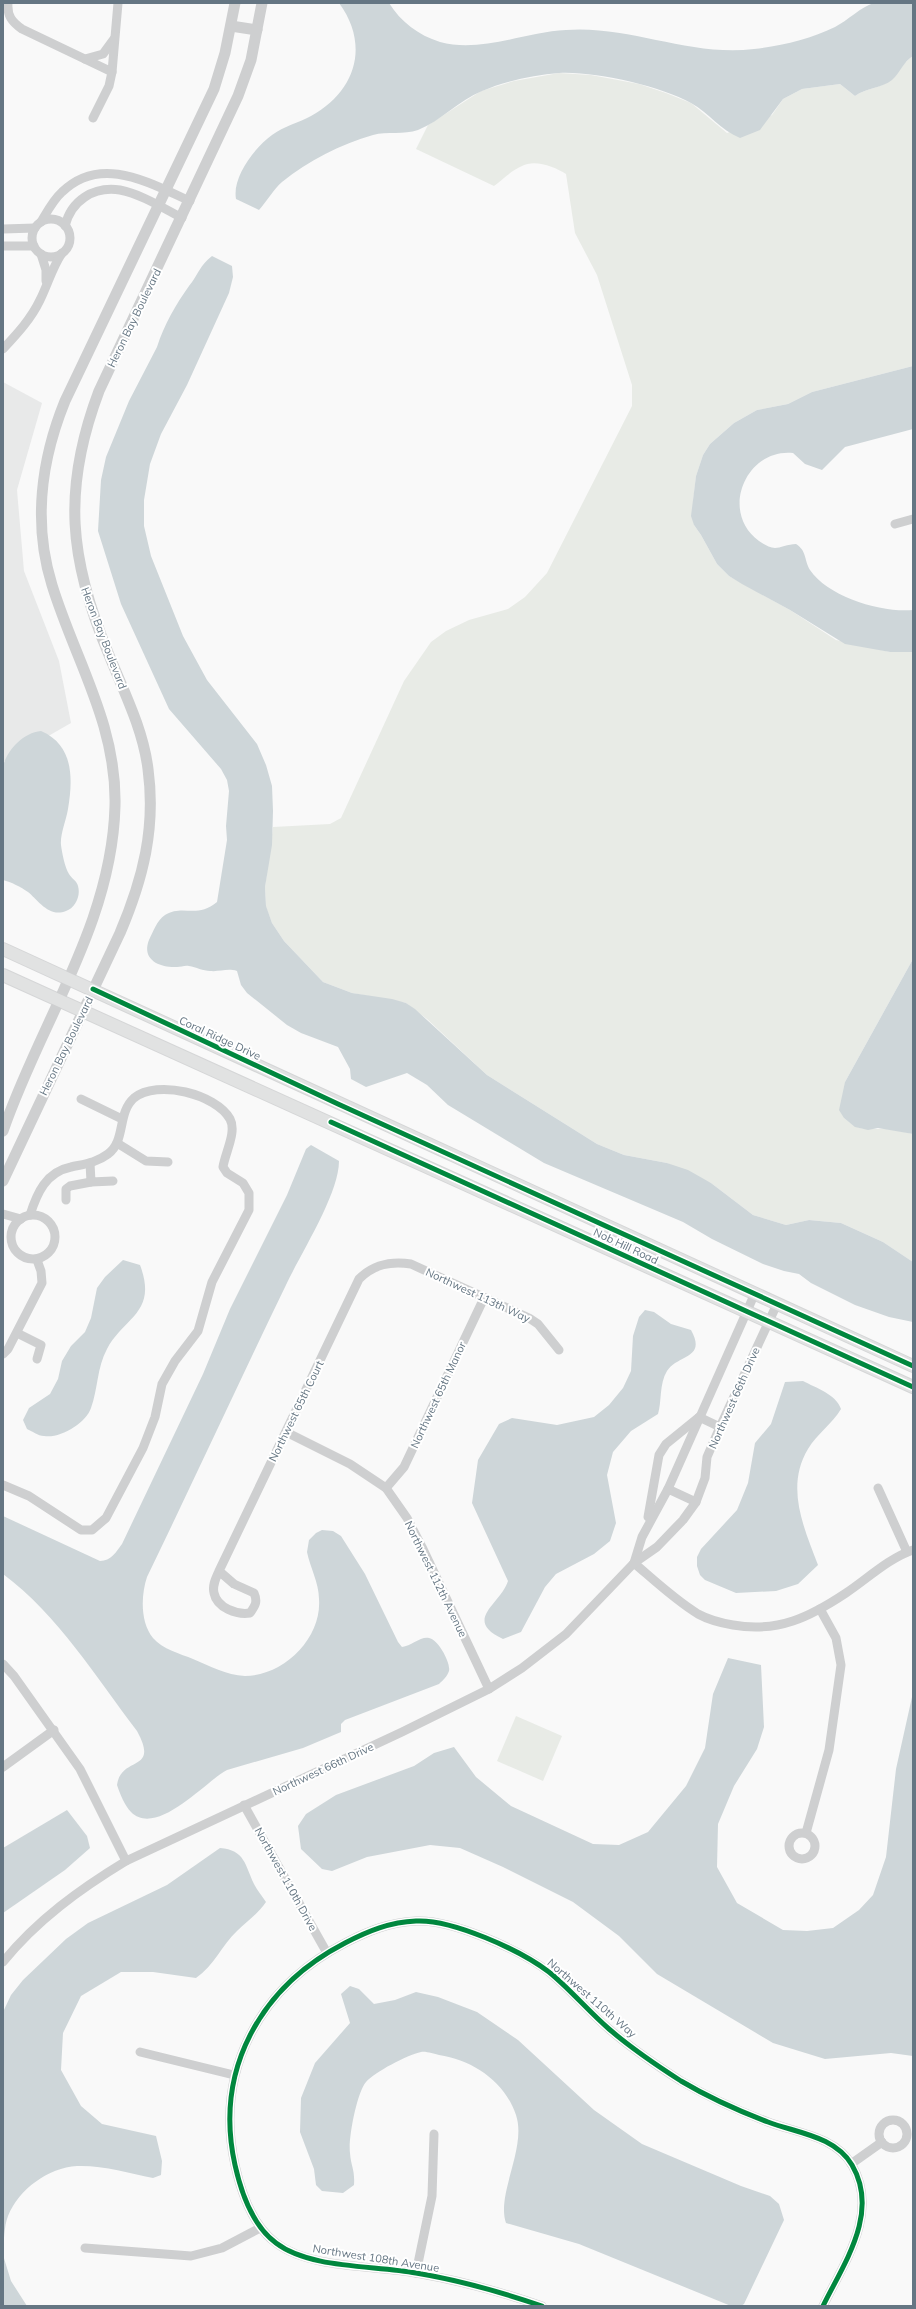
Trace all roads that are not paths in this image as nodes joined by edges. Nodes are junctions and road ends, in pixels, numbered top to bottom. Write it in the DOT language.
graph roads {
  1 [pos="8,3"];
  2 [pos="118,3"];
  3 [pos="235,3"];
  4 [pos="262,3"];
  5 [pos="231,26"];
  6 [pos="257,30"];
  7 [pos="115,38"];
  8 [pos="85,59"];
  9 [pos="112,72"];
  10 [pos="93,118"];
  11 [pos="165,190"];
  12 [pos="190,201"];
  13 [pos="158,206"];
  14 [pos="182,218"];
  15 [pos="38,225"];
  16 [pos="65,226"];
  17 [pos="3,229"];
  18 [pos="3,246"];
  19 [pos="34,246"];
  20 [pos="62,253"];
  21 [pos="41,254"];
  22 [pos="46,282"];
  23 [pos="3,349"];
  24 [pos="913,519"];
  25 [pos="895,524"];
  26 [pos="3,949"];
  27 [pos="3,975"];
  28 [pos="69,978"];
  29 [pos="93,990"];
  30 [pos="59,1000"];
  31 [pos="83,1011"];
  32 [pos="81,1099"];
  33 [pos="338,1104"];
  34 [pos="122,1119"];
  35 [pos="3,1131"];
  36 [pos="117,1143"];
  37 [pos="168,1162"];
  38 [pos="90,1163"];
  39 [pos="3,1181"];
  40 [pos="113,1181"];
  41 [pos="91,1182"];
  42 [pos="66,1200"];
  43 [pos="3,1214"];
  44 [pos="30,1215"];
  45 [pos="21,1219"];
  46 [pos="3,1233"];
  47 [pos="11,1241"];
  48 [pos="37,1260"];
  49 [pos="385,1264"];
  50 [pos="755,1293"];
  51 [pos="484,1298"];
  52 [pos="777,1304"];
  53 [pos="746,1311"];
  54 [pos="769,1322"];
  55 [pos="17,1332"];
  56 [pos="559,1350"];
  57 [pos="3,1354"];
  58 [pos="37,1359"];
  59 [pos="913,1366"];
  60 [pos="913,1387"];
  61 [pos="699,1418"];
  62 [pos="720,1427"];
  63 [pos="286,1432"];
  64 [pos="3,1485"];
  65 [pos="386,1488"];
  66 [pos="668,1488"];
  67 [pos="878,1488"];
  68 [pos="696,1502"];
  69 [pos="642,1537"];
  70 [pos="910,1551"];
  71 [pos="634,1563"];
  72 [pos="219,1571"];
  73 [pos="820,1609"];
  74 [pos="3,1664"];
  75 [pos="489,1689"];
  76 [pos="54,1730"];
  77 [pos="3,1767"];
  78 [pos="244,1806"];
  79 [pos="806,1833"];
  80 [pos="126,1862"];
  81 [pos="327,1953"];
  82 [pos="3,1962"];
  83 [pos="140,2052"];
  84 [pos="234,2075"];
  85 [pos="434,2134"];
  86 [pos="882,2142"];
  87 [pos="851,2164"];
  88 [pos="260,2228"];
  89 [pos="86,2248"];
  90 [pos="416,2273"];
  91 [pos="542,2306"];
  92 [pos="823,2306"];
  1 -- 8 [label="street"];
  2 -- 7 [label="street"];
  3 -- 5 [label="street"];
  4 -- 6 [label="street, Heron Bay Boulevard"];
  5 -- 6 [label="street"];
  5 -- 11 [label="street"];
  6 -- 12 [label="street, Heron Bay Boulevard"];
  7 -- 8 [label="street"];
  7 -- 9 [label="street"];
  8 -- 9 [label="street"];
  9 -- 10 [label="street"];
  11 -- 12 [label="street"];
  11 -- 13 [label="street"];
  11 -- 15 [label="street"];
  12 -- 14 [label="street, Heron Bay Boulevard"];
  13 -- 14 [label="street"];
  13 -- 16 [label="street"];
  13 -- 28 [label="street"];
  14 -- 29 [label="street, Heron Bay Boulevard"];
  15 -- 16 [label="street"];
  15 -- 17 [label="street"];
  15 -- 19 [label="street"];
  16 -- 20 [label="street"];
  18 -- 19 [label="street"];
  19 -- 21 [label="street"];
  20 -- 21 [label="street"];
  20 -- 22 [label="street"];
  21 -- 22 [label="street"];
  22 -- 23 [label="street"];
  24 -- 25 [label="street"];
  26 -- 28 [label="main road, Coral Ridge Drive"];
  27 -- 30 [label="main road"];
  28 -- 29 [label="main road, Coral Ridge Drive"];
  28 -- 30 [label="street"];
  29 -- 31 [label="street, Heron Bay Boulevard"];
  29 -- 33 [label="main road, Coral Ridge Drive"];
  30 -- 31 [label="main road"];
  30 -- 35 [label="street"];
  31 -- 39 [label="street, Heron Bay Boulevard"];
  31 -- 53 [label="main road, Nob Hill Road"];
  32 -- 34 [label="street"];
  33 -- 50 [label="main road, Nob Hill Road"];
  34 -- 36 [label="street"];
  34 -- 64 [label="street"];
  36 -- 37 [label="street"];
  36 -- 38 [label="street"];
  38 -- 41 [label="street"];
  38 -- 44 [label="street"];
  40 -- 41 [label="street"];
  41 -- 42 [label="street"];
  43 -- 45 [label="street"];
  44 -- 45 [label="street"];
  44 -- 48 [label="street"];
  45 -- 47 [label="street"];
  46 -- 47 [label="street"];
  47 -- 48 [label="street"];
  48 -- 55 [label="street"];
  49 -- 51 [label="street, Northwest 113th Way"];
  49 -- 63 [label="street, Northwest 65th Court"];
  50 -- 52 [label="main road, Nob Hill Road"];
  50 -- 53 [label="street, Northwest 66th Drive"];
  51 -- 56 [label="street, Northwest 113th Way"];
  51 -- 65 [label="street, Northwest 65th Manor"];
  52 -- 54 [label="street, Northwest 66th Drive"];
  52 -- 59 [label="main road, Nob Hill Road"];
  53 -- 54 [label="main road, Nob Hill Road"];
  53 -- 61 [label="street, Northwest 66th Drive"];
  54 -- 60 [label="main road, Nob Hill Road"];
  54 -- 62 [label="street, Northwest 66th Drive"];
  55 -- 57 [label="street"];
  55 -- 58 [label="street"];
  61 -- 62 [label="street"];
  61 -- 66 [label="street, Northwest 66th Drive"];
  61 -- 69 [label="street, Northwest 66th Drive"];
  62 -- 68 [label="street, Northwest 66th Drive"];
  63 -- 65 [label="street, Northwest 112th Avenue"];
  63 -- 72 [label="street, Northwest 65th Court"];
  65 -- 75 [label="street, Northwest 112th Avenue"];
  66 -- 68 [label="street"];
  66 -- 69 [label="street, Northwest 66th Drive"];
  67 -- 70 [label="street"];
  68 -- 71 [label="street, Northwest 66th Drive"];
  69 -- 71 [label="street, Northwest 66th Drive"];
  70 -- 73 [label="street"];
  71 -- 73 [label="street"];
  71 -- 75 [label="street, Northwest 66th Drive"];
  72 -- 72 [label="street, Northwest 65th Court"];
  73 -- 79 [label="street"];
  74 -- 76 [label="street"];
  75 -- 78 [label="street, Northwest 66th Drive"];
  76 -- 77 [label="street"];
  76 -- 80 [label="street"];
  78 -- 80 [label="street, Northwest 66th Drive"];
  78 -- 81 [label="street, Northwest 110th Drive"];
  80 -- 82 [label="street, Northwest 66th Drive"];
  81 -- 84 [label="street, Northwest 110th Way"];
  81 -- 87 [label="street, Northwest 110th Way"];
  83 -- 84 [label="street"];
  84 -- 88 [label="street, Northwest 110th Way"];
  85 -- 90 [label="street"];
  86 -- 87 [label="street"];
  87 -- 92 [label="street"];
  88 -- 89 [label="street"];
  88 -- 90 [label="street, Northwest 108th Avenue"];
  90 -- 91 [label="street, Northwest 108th Avenue"];
}
